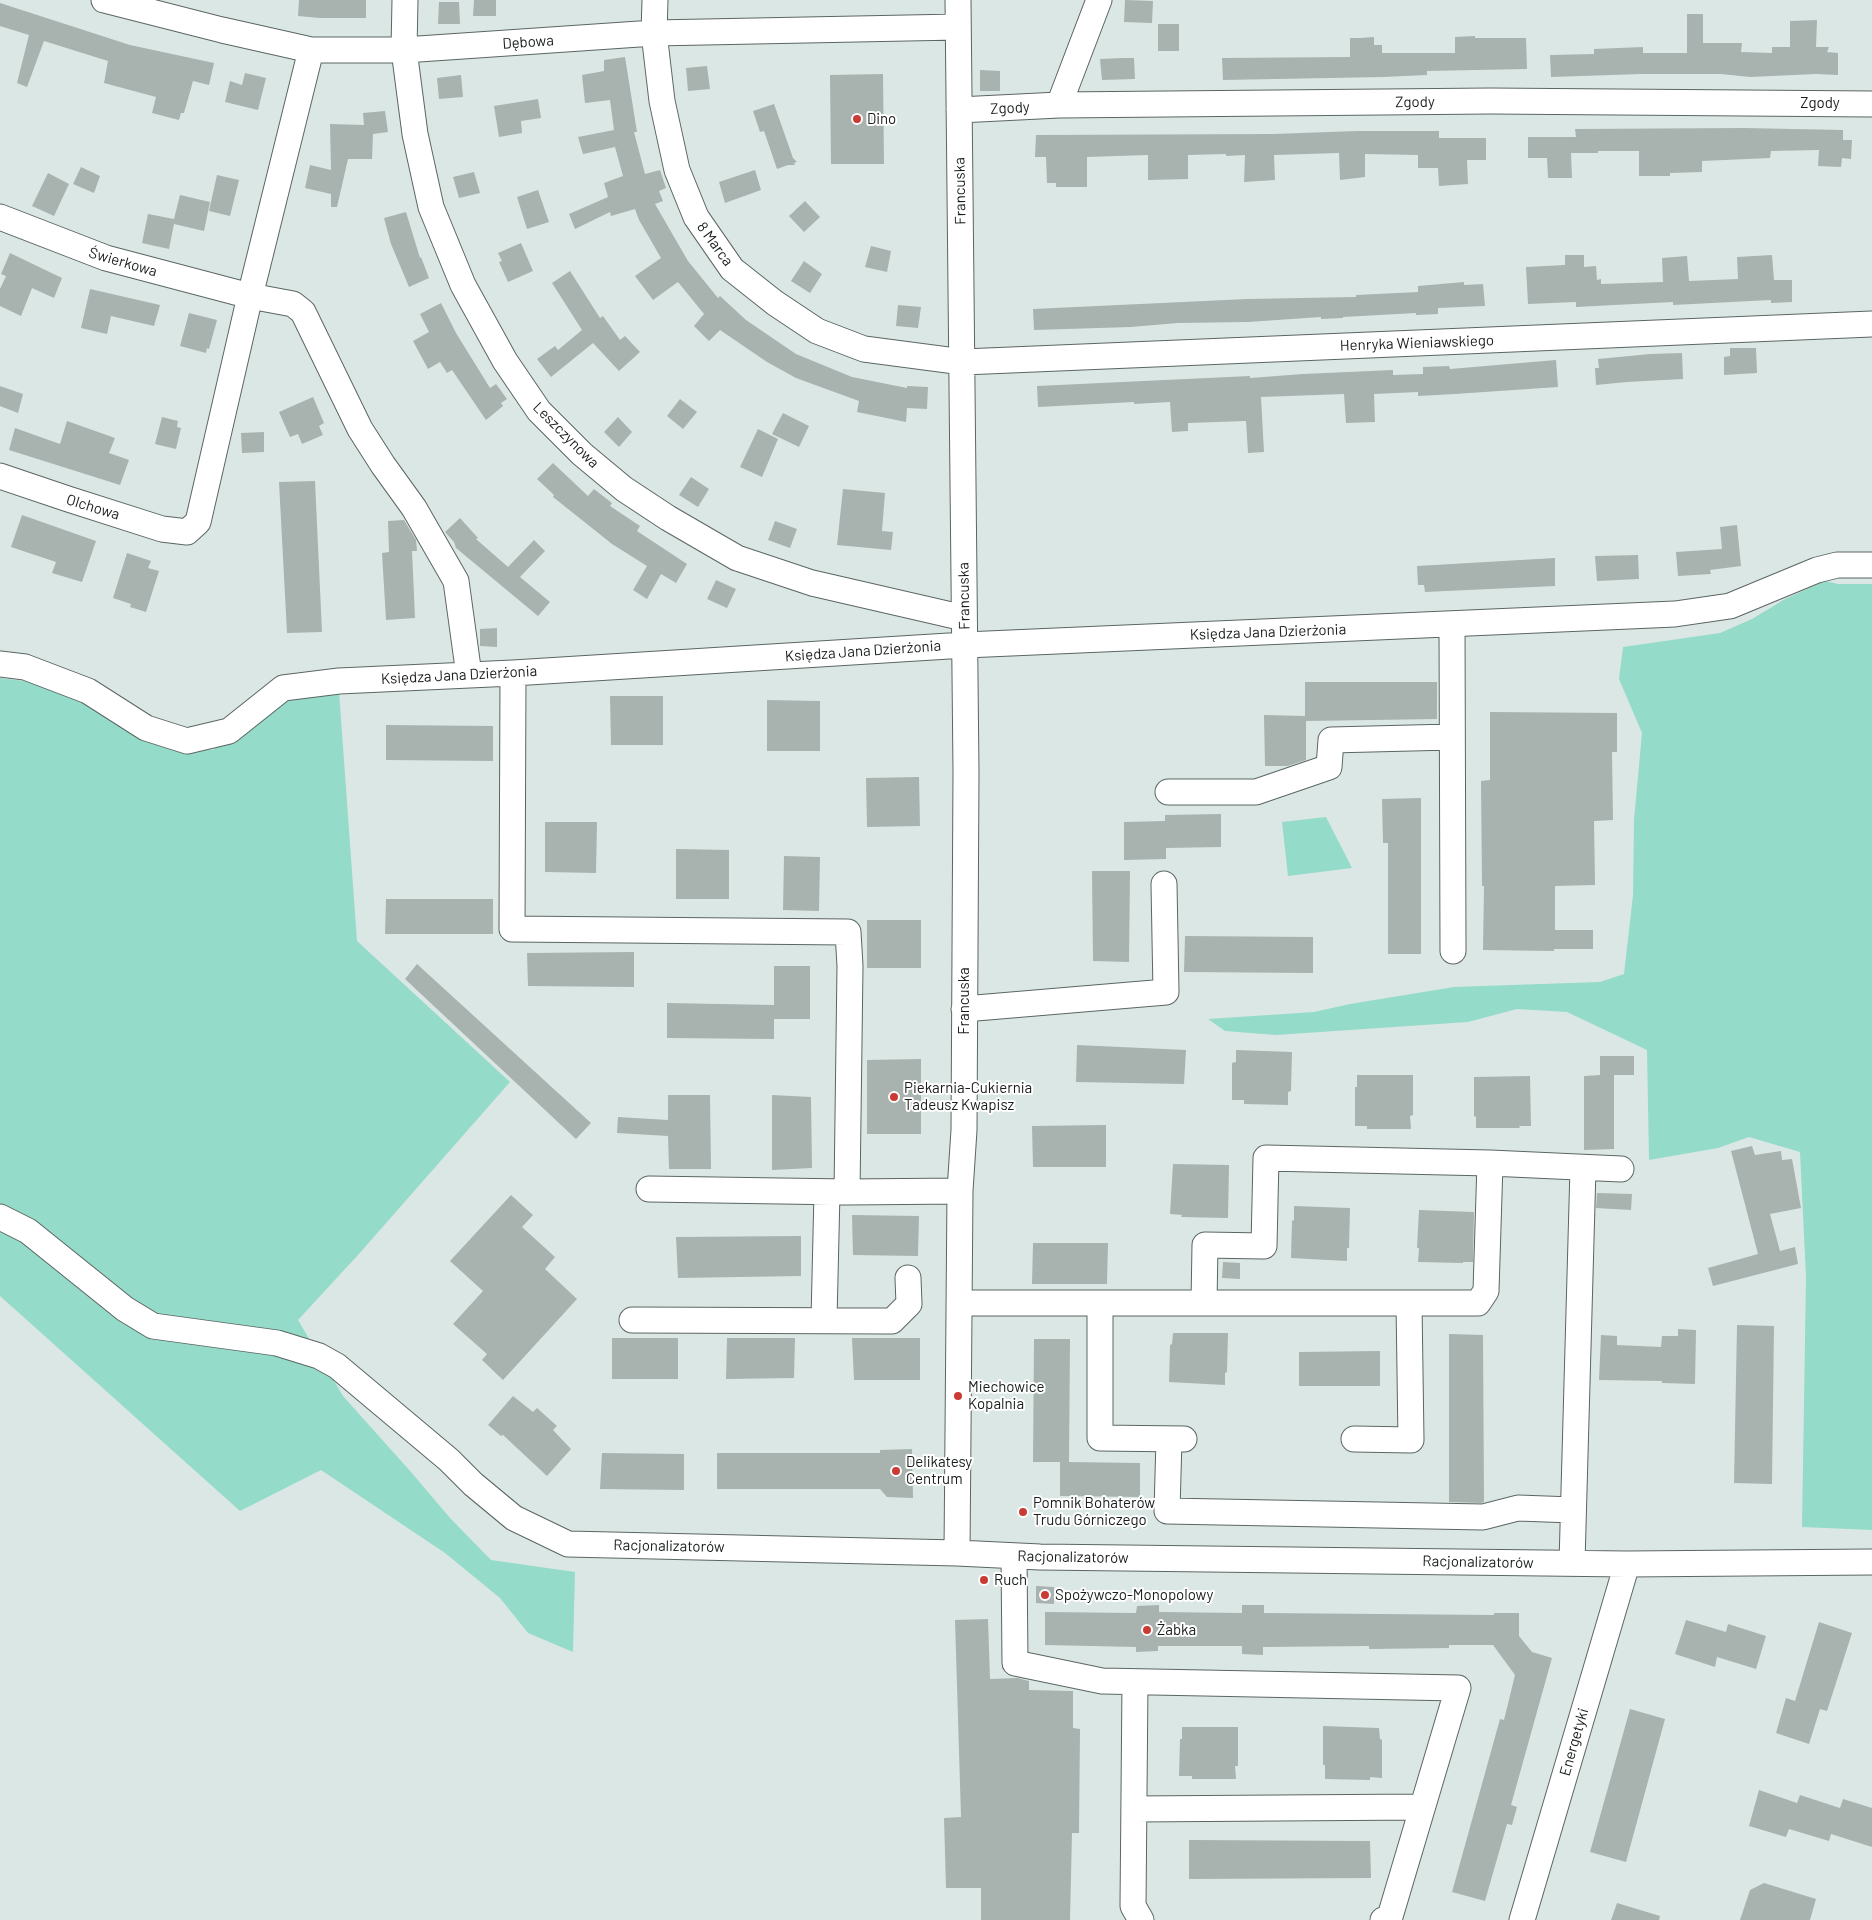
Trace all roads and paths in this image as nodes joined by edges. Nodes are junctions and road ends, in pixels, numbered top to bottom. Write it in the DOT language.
graph roads {
  1 [pos="104,0"];
  2 [pos="405,0"];
  3 [pos="655,0"];
  4 [pos="958,0"];
  5 [pos="1099,0"];
  6 [pos="958,27"];
  7 [pos="654,33"];
  8 [pos="311,50"];
  9 [pos="404,50"];
  10 [pos="1872,104"];
  11 [pos="1059,105"];
  12 [pos="959,110"];
  13 [pos="0,217"];
  14 [pos="250,296"];
  15 [pos="1872,324"];
  16 [pos="963,362"];
  17 [pos="0,476"];
  18 [pos="1872,565"];
  19 [pos="964,618"];
  20 [pos="1452,624"];
  21 [pos="965,645"];
  22 [pos="0,664"];
  23 [pos="513,673"];
  24 [pos="469,675"];
  25 [pos="1452,737"];
  26 [pos="1168,792"];
  27 [pos="1164,884"];
  28 [pos="1453,951"];
  29 [pos="964,1009"];
  30 [pos="1490,1162"];
  31 [pos="1583,1168"];
  32 [pos="1620,1169"];
  33 [pos="649,1189"];
  34 [pos="960,1191"];
  35 [pos="837,1192"];
  36 [pos="0,1217"];
  37 [pos="908,1278"];
  38 [pos="959,1303"];
  39 [pos="1100,1303"];
  40 [pos="1204,1303"];
  41 [pos="1410,1304"];
  42 [pos="632,1320"];
  43 [pos="824,1320"];
  44 [pos="1354,1439"];
  45 [pos="1574,1510"];
  46 [pos="957,1553"];
  47 [pos="1014,1556"];
  48 [pos="1872,1562"];
  49 [pos="1572,1563"];
  50 [pos="1627,1564"];
  51 [pos="1135,1682"];
  52 [pos="1422,1807"];
  53 [pos="1134,1809"];
  54 [pos="1141,1920"];
  55 [pos="1383,1920"];
  56 [pos="1522,1920"];
  1 -- 8 [label="street, Dębowa"];
  2 -- 9 [label="street, Leszczynowa"];
  3 -- 7 [label="street, 8 Marca"];
  4 -- 6 [label="street, Francuska"];
  5 -- 11 [label="street"];
  6 -- 7 [label="street, Dębowa"];
  6 -- 12 [label="street, Francuska"];
  7 -- 9 [label="street, Dębowa"];
  7 -- 16 [label="street, 8 Marca"];
  8 -- 9 [label="street, Dębowa"];
  8 -- 14 [label="street"];
  9 -- 19 [label="street, Leszczynowa"];
  10 -- 11 [label="street, Zgody"];
  11 -- 12 [label="street, Zgody"];
  12 -- 16 [label="street, Francuska"];
  13 -- 14 [label="street, Świerkowa"];
  14 -- 17 [label="street, Olchowa"];
  14 -- 24 [label="street, Świerkowa"];
  15 -- 16 [label="street, Henryka Wieniawskiego"];
  16 -- 19 [label="street, Francuska"];
  18 -- 20 [label="street, Księdza Jana Dzierżonia"];
  19 -- 21 [label="street, Francuska"];
  20 -- 21 [label="street, Księdza Jana Dzierżonia"];
  20 -- 25 [label="street"];
  21 -- 23 [label="street, Księdza Jana Dzierżonia"];
  21 -- 29 [label="street, Francuska"];
  22 -- 24 [label="street, Księdza Jana Dzierżonia"];
  23 -- 24 [label="street, Księdza Jana Dzierżonia"];
  23 -- 35 [label="street"];
  25 -- 26 [label="street"];
  25 -- 28 [label="street"];
  27 -- 29 [label="street"];
  29 -- 34 [label="street, Francuska"];
  30 -- 31 [label="street"];
  30 -- 40 [label="street"];
  30 -- 41 [label="street"];
  31 -- 32 [label="street"];
  31 -- 45 [label="street"];
  33 -- 35 [label="street"];
  34 -- 35 [label="street"];
  34 -- 38 [label="street, Francuska"];
  35 -- 43 [label="street"];
  36 -- 46 [label="street, Racjonalizatorów"];
  37 -- 43 [label="street"];
  38 -- 39 [label="street"];
  38 -- 46 [label="street, Francuska"];
  39 -- 40 [label="street"];
  39 -- 45 [label="street"];
  40 -- 41 [label="street"];
  41 -- 44 [label="street"];
  42 -- 43 [label="street"];
  45 -- 49 [label="street"];
  46 -- 47 [label="street, Racjonalizatorów"];
  47 -- 49 [label="street, Racjonalizatorów"];
  47 -- 51 [label="street"];
  48 -- 50 [label="street, Racjonalizatorów"];
  49 -- 50 [label="street, Racjonalizatorów"];
  50 -- 56 [label="street, Energetyki"];
  51 -- 52 [label="street"];
  51 -- 53 [label="street"];
  52 -- 53 [label="street"];
  52 -- 55 [label="street"];
  53 -- 54 [label="street"];
}
